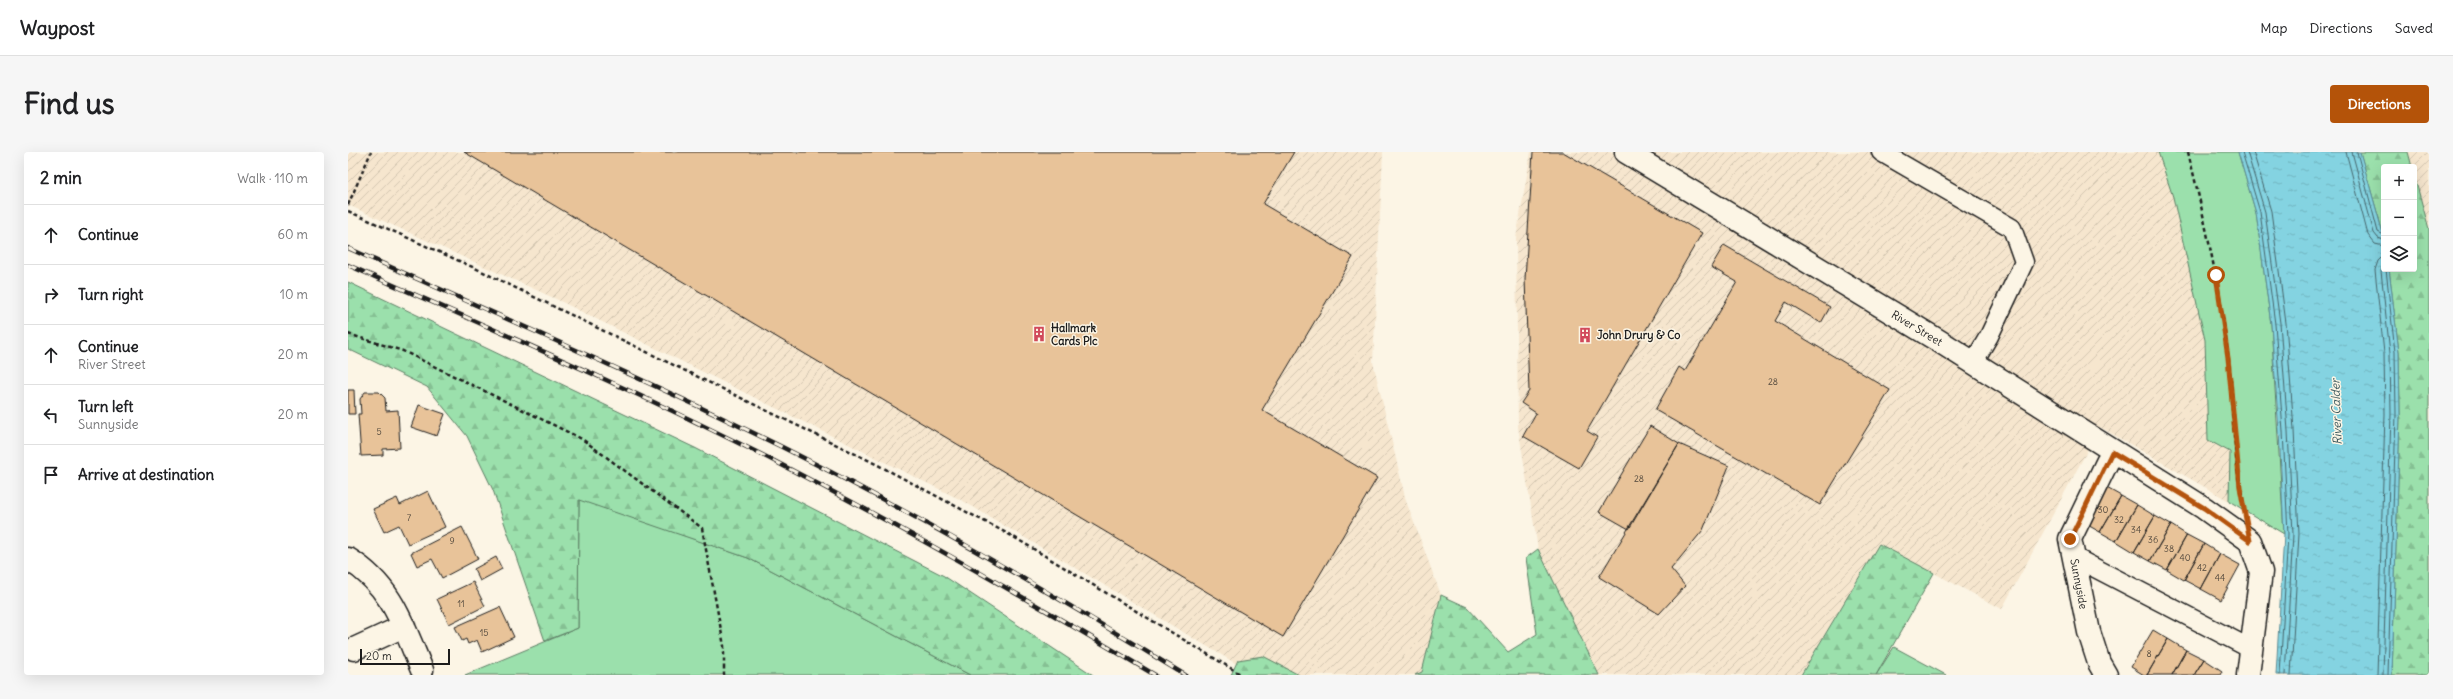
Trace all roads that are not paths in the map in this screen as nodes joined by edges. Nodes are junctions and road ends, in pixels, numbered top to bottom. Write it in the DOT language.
graph roads {
  1 [pos="1626,152"];
  2 [pos="1881,152"];
  3 [pos="1973,363"];
  4 [pos="2112,452"];
  5 [pos="2074,557"];
  6 [pos="348,559"];
  7 [pos="404,626"];
  8 [pos="354,649"];
  9 [pos="2251,649"];
  10 [pos="422,670"];
  11 [pos="2106,675"];
  12 [pos="2248,675"];
  1 -- 3 [label="street, River Street"];
  2 -- 3 [label="lane"];
  3 -- 4 [label="street, River Street"];
  4 -- 5 [label="street, Sunnyside"];
  4 -- 9 [label="street, River Street"];
  5 -- 9 [label="lane"];
  5 -- 11 [label="street, Sunnyside"];
  6 -- 7 [label="street"];
  7 -- 8 [label="street"];
  7 -- 10 [label="street"];
  9 -- 12 [label="street"];
}
